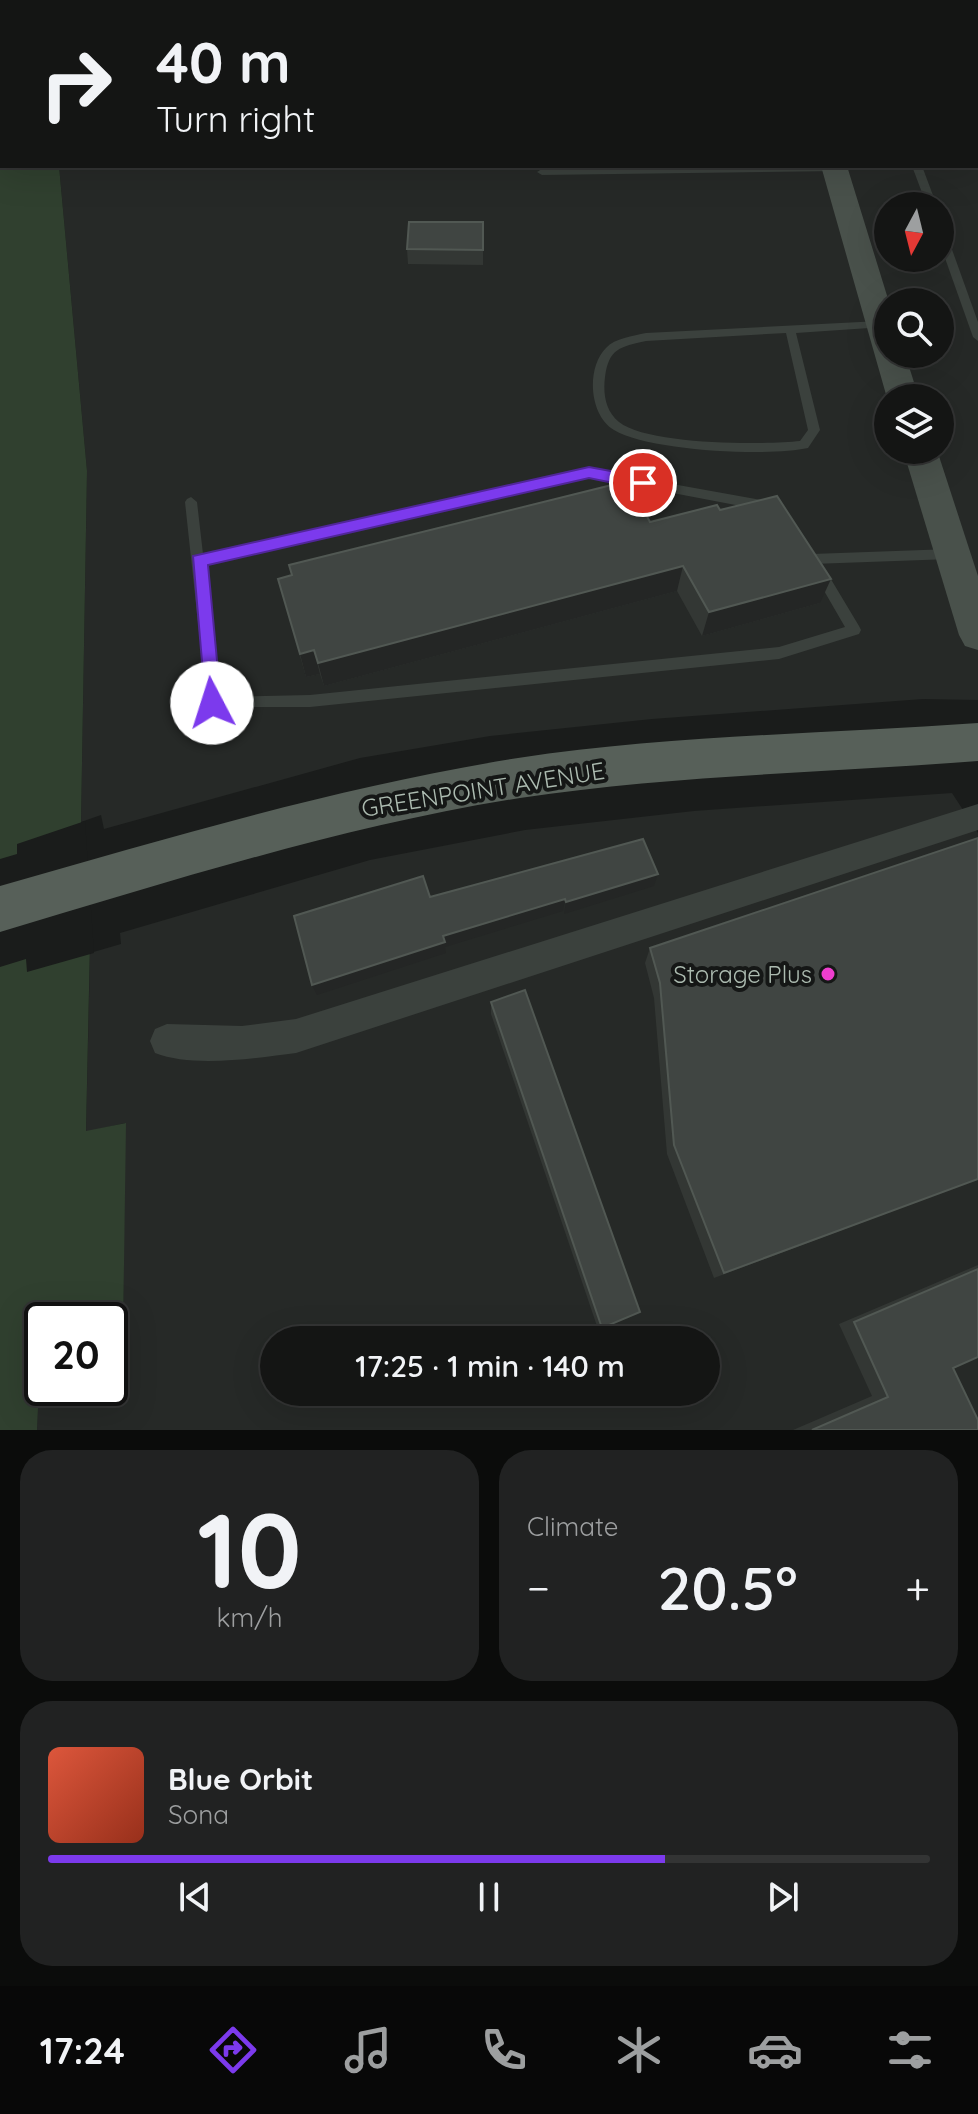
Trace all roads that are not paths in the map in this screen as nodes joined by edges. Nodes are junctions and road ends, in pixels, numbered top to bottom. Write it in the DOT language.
graph roads {
  1 [pos="776,168"];
  2 [pos="834,168"];
  3 [pos="918,168"];
  4 [pos="542,172"];
  5 [pos="927,192"];
  6 [pos="954,269"];
  7 [pos="874,302"];
  8 [pos="790,329"];
  9 [pos="978,337"];
  10 [pos="874,341"];
  11 [pos="924,464"];
  12 [pos="191,502"];
  13 [pos="778,508"];
  14 [pos="803,546"];
  15 [pos="953,554"];
  16 [pos="812,559"];
  17 [pos="199,560"];
  18 [pos="978,635"];
  19 [pos="978,742"];
  20 [pos="978,817"];
  21 [pos="0,909"];
  22 [pos="167,1041"];
  1 -- 4 [label="lane"];
  2 -- 7 [label="main road"];
  3 -- 5 [label="lane"];
  6 -- 9 [label="lane"];
  8 -- 8 [label="lane"];
  8 -- 10 [label="lane"];
  11 -- 15 [label="main road"];
  12 -- 17 [label="lane"];
  13 -- 17 [label="lane"];
  14 -- 16 [label="lane"];
  15 -- 16 [label="lane"];
  15 -- 18 [label="main road"];
  16 -- 17 [label="lane"];
  19 -- 21 [label="main road, GREENPOINT AVENUE"];
  20 -- 22 [label="street"];
}
